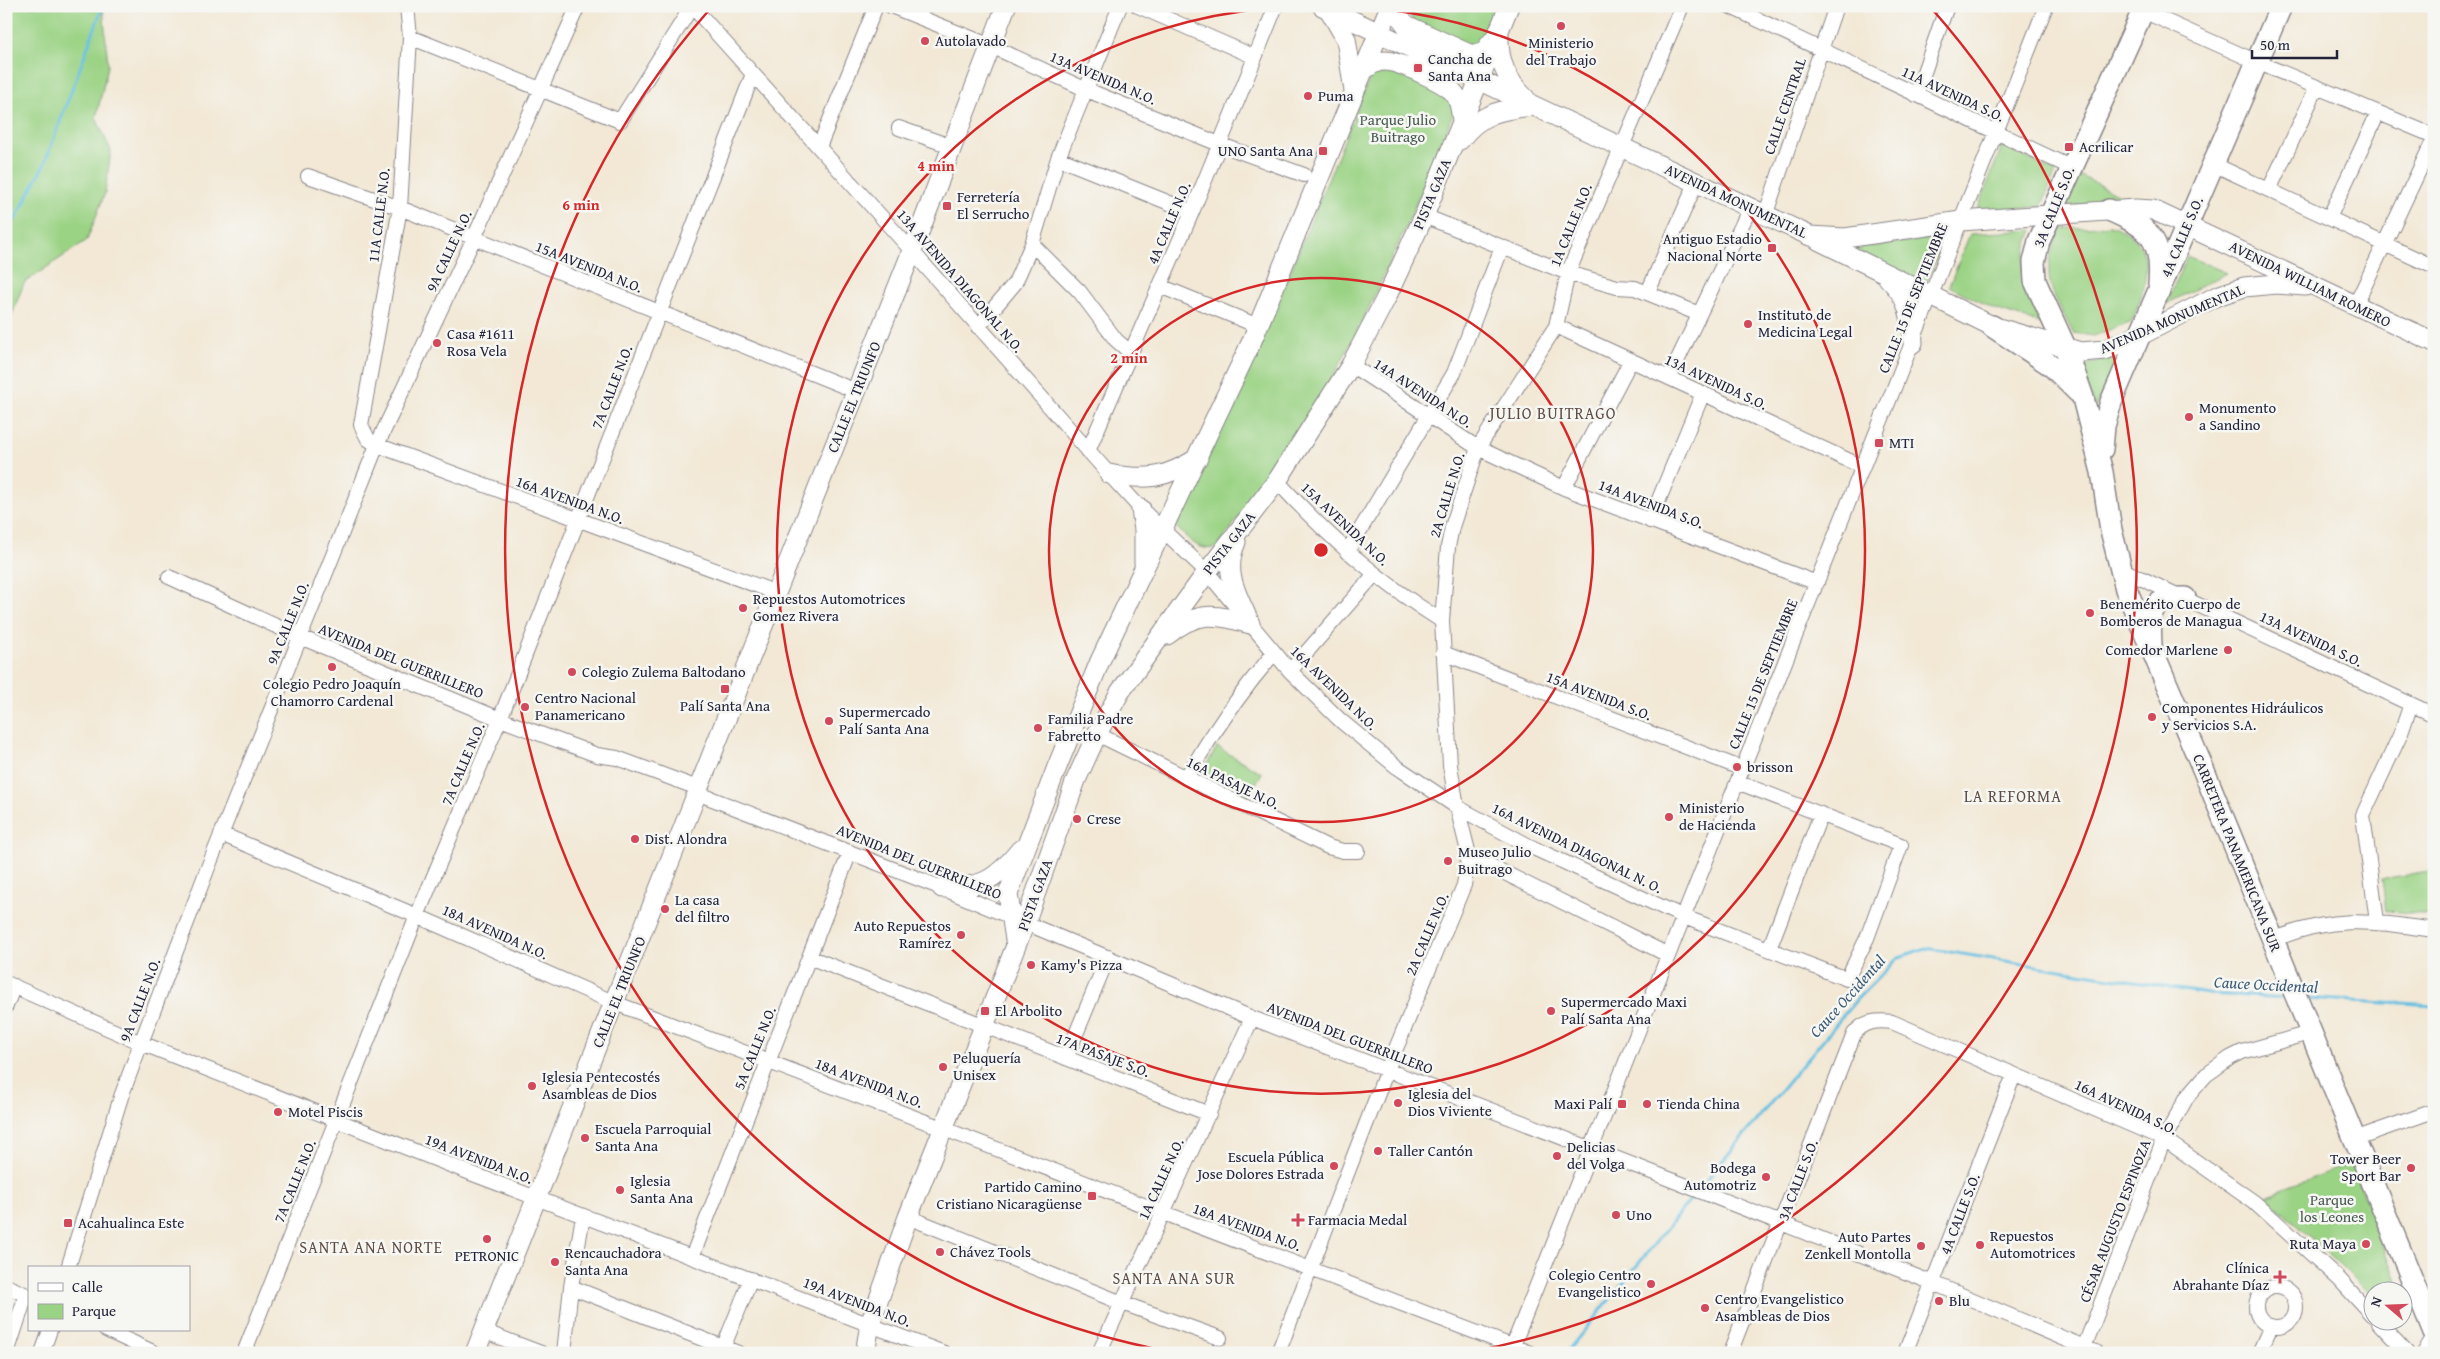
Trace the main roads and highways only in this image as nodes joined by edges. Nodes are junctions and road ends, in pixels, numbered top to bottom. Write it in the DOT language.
graph roads {
  1 [pos="1006,6"];
  2 [pos="1390,6"];
  3 [pos="1398,6"];
  4 [pos="1509,6"];
  5 [pos="2281,6"];
  6 [pos="1332,7"];
  7 [pos="2140,8"];
  8 [pos="1500,30"];
  9 [pos="1379,34"];
  10 [pos="1364,70"];
  11 [pos="1479,81"];
  12 [pos="1354,94"];
  13 [pos="1532,106"];
  14 [pos="1462,122"];
  15 [pos="1448,157"];
  16 [pos="2110,210"];
  17 [pos="2050,215"];
  18 [pos="2187,225"];
  19 [pos="1810,236"];
  20 [pos="1877,269"];
  21 [pos="2158,294"];
  22 [pos="2333,295"];
  23 [pos="1992,326"];
  24 [pos="2141,334"];
  25 [pos="2434,342"];
  26 [pos="1912,344"];
  27 [pos="2066,349"];
  28 [pos="2084,398"];
  29 [pos="1198,458"];
  30 [pos="2102,472"];
  31 [pos="1109,474"];
  32 [pos="1141,509"];
  33 [pos="1242,527"];
  34 [pos="1143,572"];
  35 [pos="2185,598"];
  36 [pos="1155,645"];
  37 [pos="2151,650"];
  38 [pos="1027,842"];
  39 [pos="942,888"];
  40 [pos="1018,920"];
  41 [pos="2434,1332"];
  42 [pos="475,1353"];
  43 [pos="864,1353"];
  1 -- 42 [label="main road, CALLE EL TRIUNFO"];
  2 -- 9 [label="main road, PISTA GAZA"];
  3 -- 8 [label="main road"];
  4 -- 8 [label="main road, PISTA GAZA"];
  5 -- 18 [label="highway, 4A CALLE S.O."];
  6 -- 9 [label="main road, AVENIDA MONUMENTAL"];
  6 -- 12 [label="main road"];
  7 -- 17 [label="highway, 3A CALLE S.O."];
  8 -- 11 [label="main road, PISTA GAZA"];
  8 -- 13 [label="main road"];
  9 -- 10 [label="main road, PISTA GAZA"];
  9 -- 11 [label="main road, AVENIDA MONUMENTAL"];
  10 -- 12 [label="main road, PISTA GAZA"];
  10 -- 14 [label="main road"];
  11 -- 13 [label="main road, AVENIDA MONUMENTAL"];
  11 -- 14 [label="main road, PISTA GAZA"];
  12 -- 29 [label="main road, PISTA GAZA"];
  13 -- 15 [label="main road"];
  13 -- 19 [label="main road, AVENIDA MONUMENTAL"];
  14 -- 15 [label="main road, PISTA GAZA"];
  15 -- 33 [label="main road, PISTA GAZA"];
  16 -- 17 [label="main road, AVENIDA MONUMENTAL"];
  16 -- 18 [label="main road, AVENIDA MONUMENTAL"];
  16 -- 21 [label="highway"];
  17 -- 19 [label="main road, AVENIDA MONUMENTAL"];
  17 -- 27 [label="highway, 3A CALLE S.O."];
  18 -- 21 [label="highway, 4A CALLE S.O."];
  18 -- 22 [label="main road, AVENIDA WILLIAM ROMERO"];
  19 -- 20 [label="main road, AVENIDA MONUMENTAL"];
  20 -- 23 [label="main road, AVENIDA MONUMENTAL"];
  20 -- 26 [label="main road"];
  21 -- 24 [label="highway, 4A CALLE S.O."];
  22 -- 24 [label="main road, AVENIDA MONUMENTAL"];
  22 -- 25 [label="main road, AVENIDA WILLIAM ROMERO"];
  23 -- 27 [label="main road, AVENIDA MONUMENTAL"];
  23 -- 28 [label="highway"];
  24 -- 27 [label="main road, AVENIDA MONUMENTAL"];
  24 -- 30 [label="highway, 4A CALLE S.O."];
  27 -- 28 [label="highway, 3A CALLE S.O."];
  28 -- 30 [label="highway, 3A CALLE S.O."];
  29 -- 31 [label="main road"];
  29 -- 34 [label="main road, PISTA GAZA"];
  30 -- 37 [label="highway, CARRETERA PANAMERICANA SUR"];
  32 -- 34 [label="main road"];
  33 -- 36 [label="main road, PISTA GAZA"];
  33 -- 36 [label="main road"];
  34 -- 38 [label="main road, PISTA GAZA"];
  35 -- 37 [label="highway"];
  36 -- 40 [label="main road, PISTA GAZA"];
  37 -- 41 [label="highway, CARRETERA PANAMERICANA SUR"];
  38 -- 39 [label="main road"];
  38 -- 40 [label="main road, PISTA GAZA"];
  40 -- 43 [label="main road, PISTA GAZA"];
}
